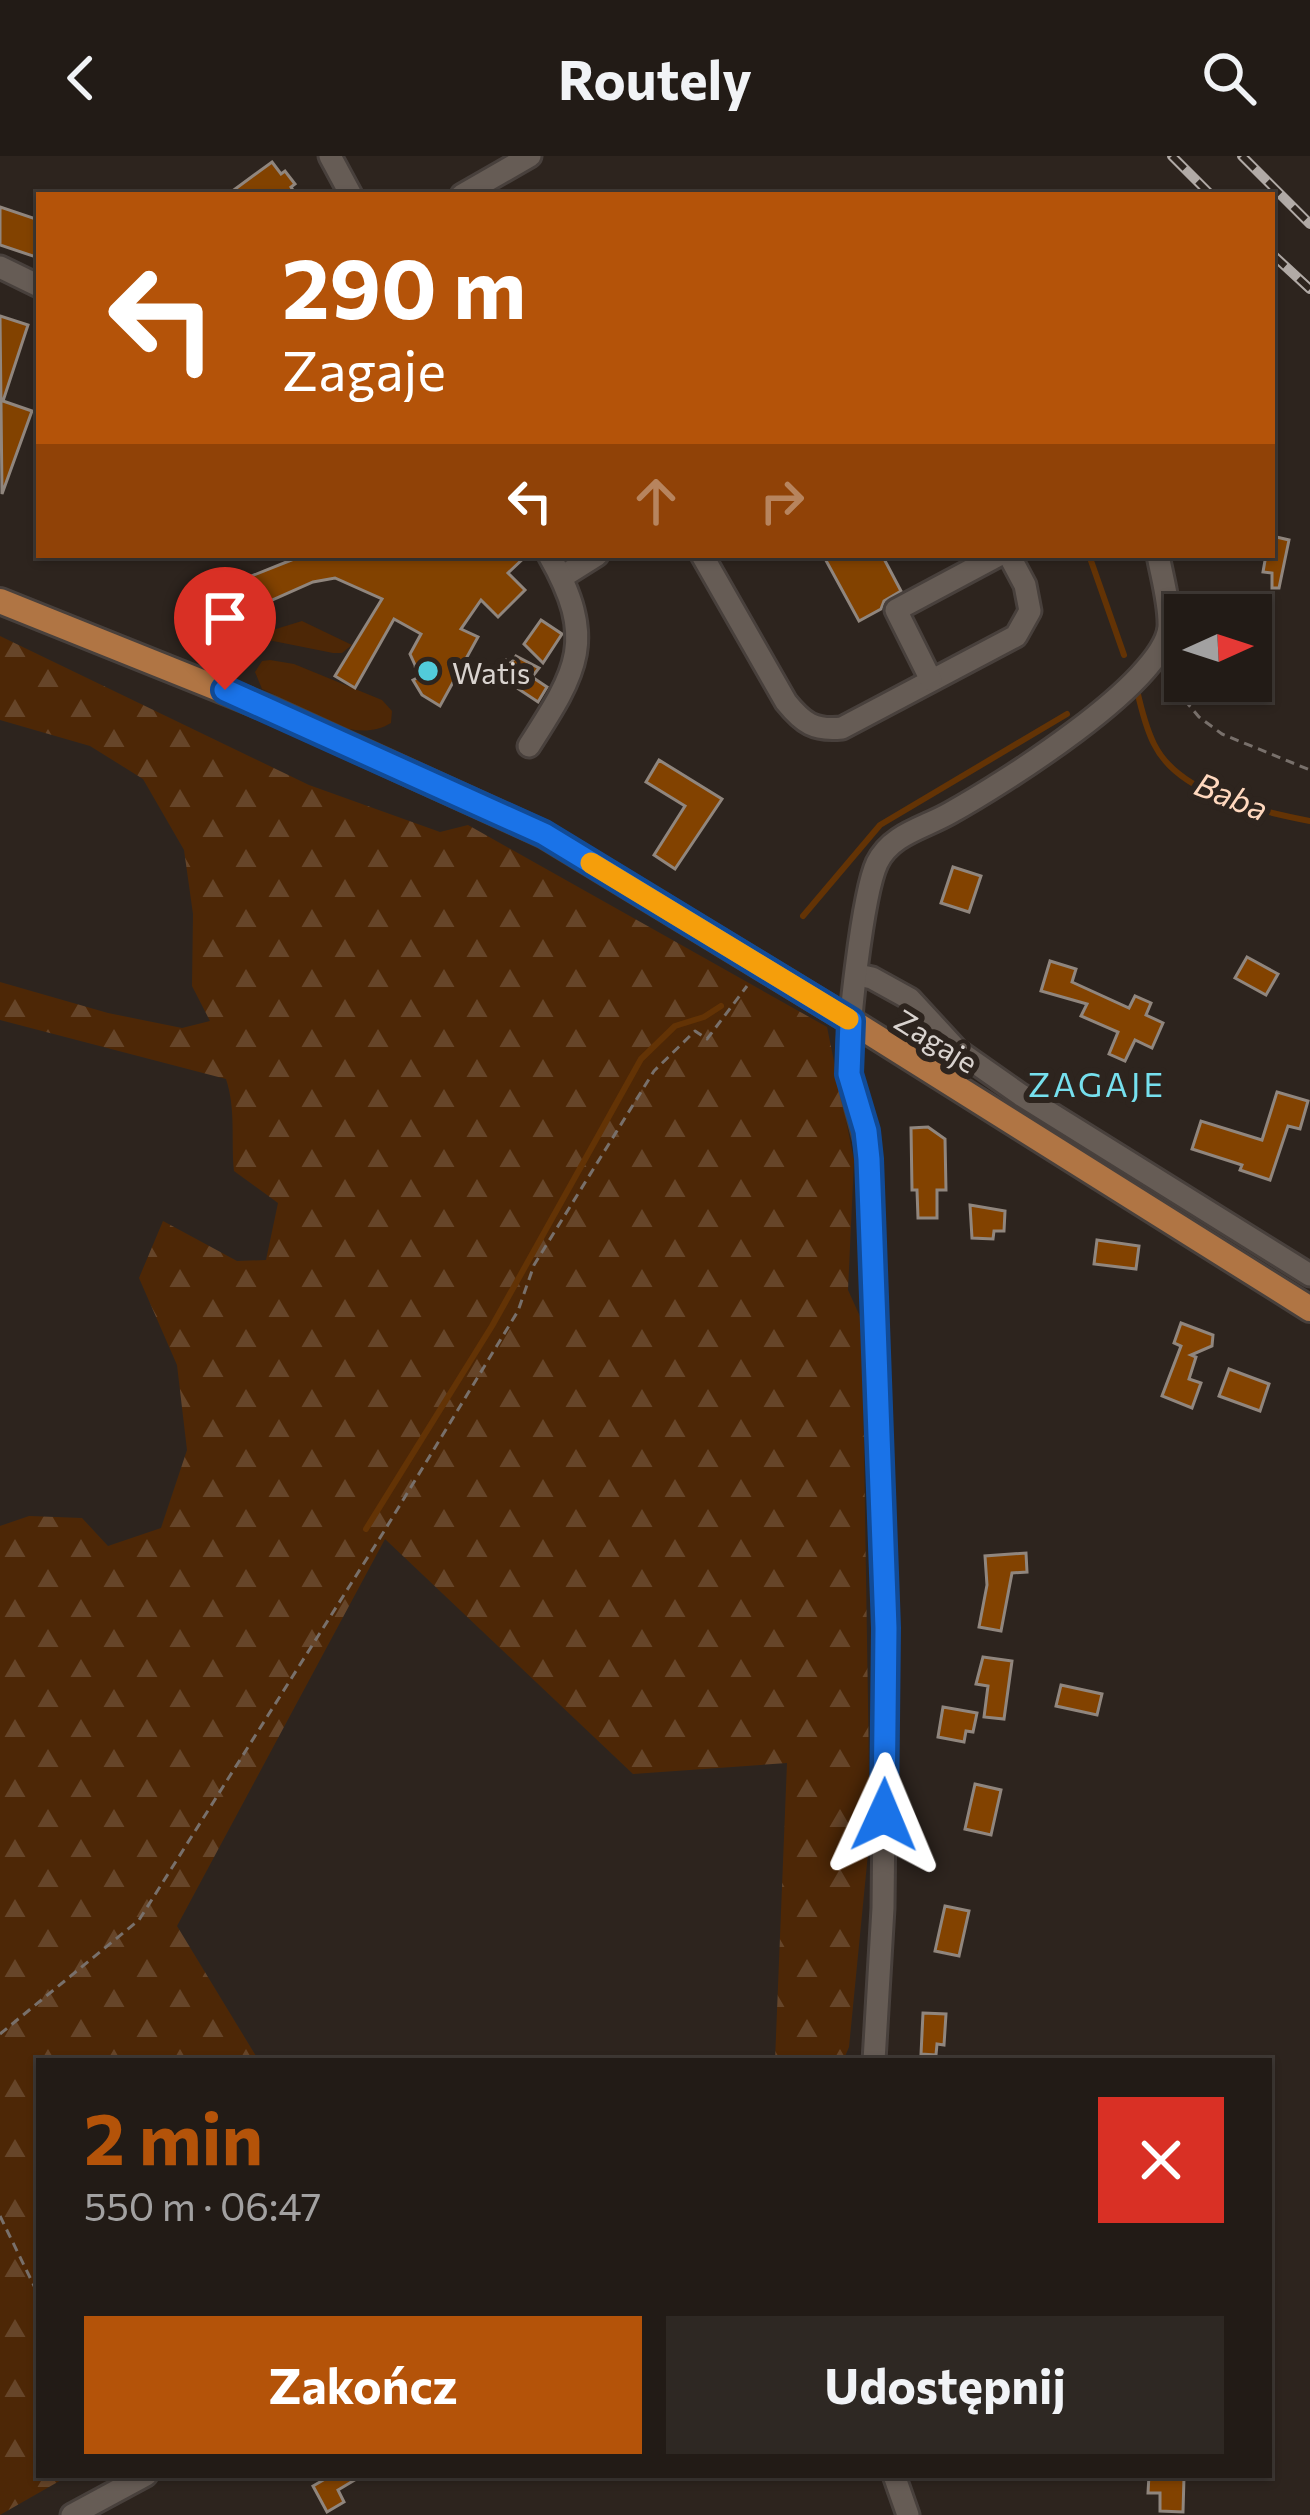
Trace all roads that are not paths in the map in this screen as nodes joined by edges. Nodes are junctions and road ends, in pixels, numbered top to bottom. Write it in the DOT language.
graph roads {
  1 [pos="330,156"];
  2 [pos="530,156"];
  3 [pos="349,192"];
  4 [pos="467,192"];
  5 [pos="0,267"];
  6 [pos="36,285"];
  7 [pos="551,558"];
  8 [pos="592,558"];
  9 [pos="704,558"];
  10 [pos="993,558"];
  11 [pos="1011,558"];
  12 [pos="1158,558"];
  13 [pos="562,577"];
  14 [pos="0,601"];
  15 [pos="931,680"];
  16 [pos="529,746"];
  17 [pos="858,975"];
  18 [pos="851,1021"];
  19 [pos="1310,1275"];
  20 [pos="1310,1309"];
  21 [pos="874,2058"];
  22 [pos="140,2478"];
  23 [pos="895,2478"];
  24 [pos="72,2515"];
  25 [pos="908,2515"];
  1 -- 3 [label="street"];
  2 -- 4 [label="street"];
  5 -- 6 [label="street"];
  7 -- 13 [label="street"];
  8 -- 13 [label="street"];
  9 -- 15 [label="street"];
  10 -- 15 [label="street"];
  11 -- 15 [label="street"];
  12 -- 17 [label="street"];
  13 -- 16 [label="street"];
  14 -- 18 [label="main road, Zagaje"];
  17 -- 18 [label="street"];
  17 -- 19 [label="street"];
  18 -- 20 [label="main road, Zagaje"];
  18 -- 21 [label="street"];
  22 -- 24 [label="street"];
  23 -- 25 [label="street"];
}
